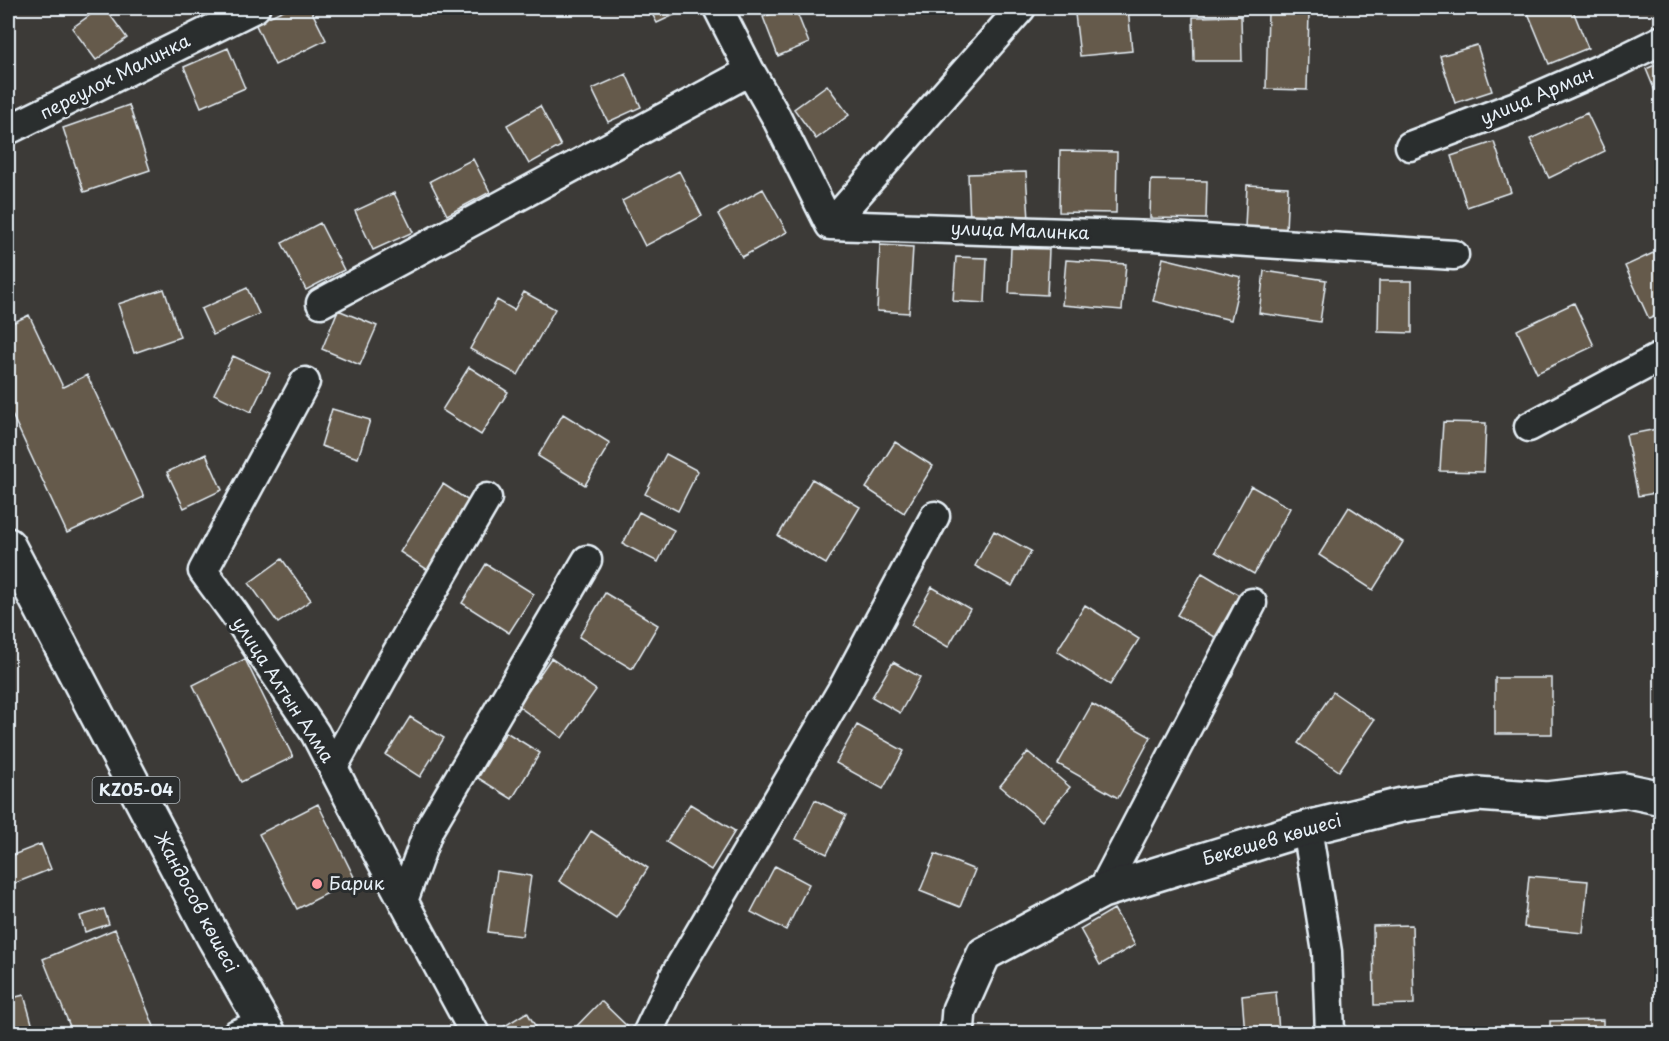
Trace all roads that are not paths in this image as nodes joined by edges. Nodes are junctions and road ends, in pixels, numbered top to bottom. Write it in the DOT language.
graph roads {
  1 [pos="255,8"];
  2 [pos="718,8"];
  3 [pos="1021,8"];
  4 [pos="1662,40"];
  5 [pos="750,71"];
  6 [pos="8,130"];
  7 [pos="1410,146"];
  8 [pos="830,225"];
  9 [pos="1454,255"];
  10 [pos="321,303"];
  11 [pos="1662,356"];
  12 [pos="305,382"];
  13 [pos="1529,427"];
  14 [pos="487,498"];
  15 [pos="935,516"];
  16 [pos="8,545"];
  17 [pos="587,560"];
  18 [pos="1252,603"];
  19 [pos="333,767"];
  20 [pos="1662,798"];
  21 [pos="1307,828"];
  22 [pos="1102,891"];
  23 [pos="403,901"];
  24 [pos="256,1030"];
  25 [pos="475,1034"];
  26 [pos="647,1034"];
  27 [pos="957,1034"];
  28 [pos="1330,1034"];
  1 -- 6 [label="street, переулок Малинка"];
  2 -- 5 [label="street"];
  3 -- 8 [label="street"];
  4 -- 7 [label="street, улица Арман"];
  5 -- 8 [label="street"];
  5 -- 10 [label="street"];
  8 -- 9 [label="street, улица Малинка"];
  11 -- 13 [label="street"];
  12 -- 19 [label="street, улица Алтын Алма"];
  14 -- 19 [label="street"];
  15 -- 26 [label="street"];
  16 -- 24 [label="main road, Жандосов көшесі / KZ05-04"];
  17 -- 23 [label="street"];
  18 -- 22 [label="street"];
  19 -- 23 [label="street, улица Алтын Алма"];
  20 -- 21 [label="main road, Бекешев көшесі"];
  21 -- 22 [label="main road, Бекешев көшесі"];
  21 -- 28 [label="street"];
  22 -- 27 [label="main road, Бекешев көшесі"];
  23 -- 25 [label="street, улица Алтын Алма"];
}
